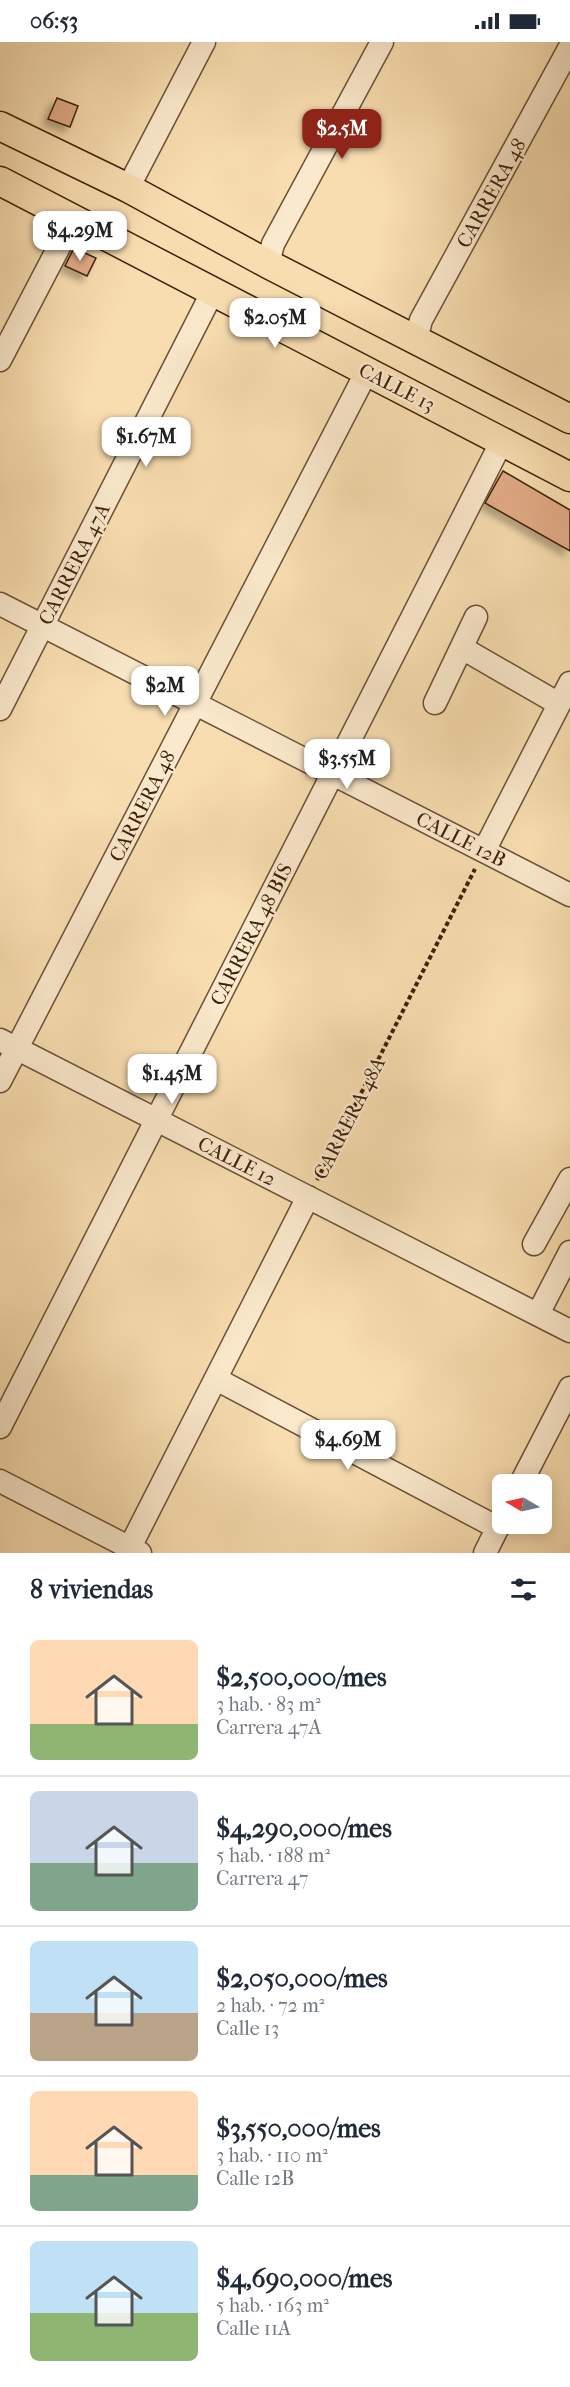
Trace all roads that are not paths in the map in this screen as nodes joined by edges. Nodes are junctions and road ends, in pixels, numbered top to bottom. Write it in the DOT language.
graph roads {
  1 [pos="204,42"];
  2 [pos="382,42"];
  3 [pos="570,47"];
  4 [pos="0,126"];
  5 [pos="0,181"];
  6 [pos="128,188"];
  7 [pos="74,218"];
  8 [pos="268,264"];
  9 [pos="213,291"];
  10 [pos="416,340"];
  11 [pos="0,360"];
  12 [pos="367,371"];
  13 [pos="570,419"];
  14 [pos="502,441"];
  15 [pos="570,477"];
  16 [pos="0,604"];
  17 [pos="476,617"];
  18 [pos="42,626"];
  19 [pos="462,648"];
  20 [pos="570,683"];
  21 [pos="435,703"];
  22 [pos="195,704"];
  23 [pos="559,704"];
  24 [pos="0,709"];
  25 [pos="333,774"];
  26 [pos="484,851"];
  27 [pos="570,895"];
  28 [pos="8,1044"];
  29 [pos="0,1081"];
  30 [pos="157,1120"];
  31 [pos="570,1179"];
  32 [pos="308,1197"];
  33 [pos="534,1244"];
  34 [pos="570,1252"];
  35 [pos="538,1314"];
  36 [pos="570,1331"];
  37 [pos="216,1379"];
  38 [pos="570,1388"];
  39 [pos="0,1427"];
  40 [pos="526,1474"];
  41 [pos="0,1481"];
  42 [pos="492,1519"];
  43 [pos="494,1534"];
  44 [pos="132,1551"];
  45 [pos="485,1553"];
  1 -- 6 [label="street"];
  2 -- 8 [label="street"];
  3 -- 10 [label="street, CARRERA 48"];
  4 -- 6 [label="main road"];
  5 -- 7 [label="main road, CALLE 13"];
  6 -- 8 [label="main road"];
  7 -- 9 [label="main road, CALLE 13"];
  7 -- 11 [label="street"];
  8 -- 10 [label="main road"];
  9 -- 12 [label="main road, CALLE 13"];
  9 -- 18 [label="street, CARRERA 47A"];
  10 -- 13 [label="main road"];
  12 -- 14 [label="main road, CALLE 13"];
  12 -- 22 [label="street, CARRERA 48"];
  14 -- 15 [label="main road, CALLE 13"];
  14 -- 25 [label="street, CARRERA 48 BIS"];
  16 -- 18 [label="street, CALLE 12B"];
  17 -- 19 [label="street"];
  18 -- 22 [label="street, CALLE 12B"];
  18 -- 24 [label="street, CARRERA 47A"];
  19 -- 21 [label="street"];
  19 -- 23 [label="street"];
  20 -- 23 [label="street"];
  22 -- 25 [label="street, CALLE 12B"];
  22 -- 28 [label="street, CARRERA 48"];
  23 -- 26 [label="street"];
  25 -- 26 [label="street, CALLE 12B"];
  25 -- 30 [label="street, CARRERA 48 BIS"];
  26 -- 27 [label="street, CALLE 12B"];
  28 -- 29 [label="street, CARRERA 48"];
  28 -- 30 [label="street, CALLE 12"];
  30 -- 32 [label="street, CALLE 12"];
  30 -- 39 [label="street, CARRERA 48 BIS"];
  31 -- 33 [label="street"];
  32 -- 35 [label="street, CALLE 12"];
  32 -- 37 [label="street, CARRERA 48A"];
  34 -- 35 [label="street"];
  35 -- 36 [label="street, CALLE 12"];
  37 -- 42 [label="street"];
  37 -- 44 [label="street, CARRERA 48A"];
  38 -- 40 [label="street"];
  41 -- 44 [label="street"];
  43 -- 45 [label="street"];
}
